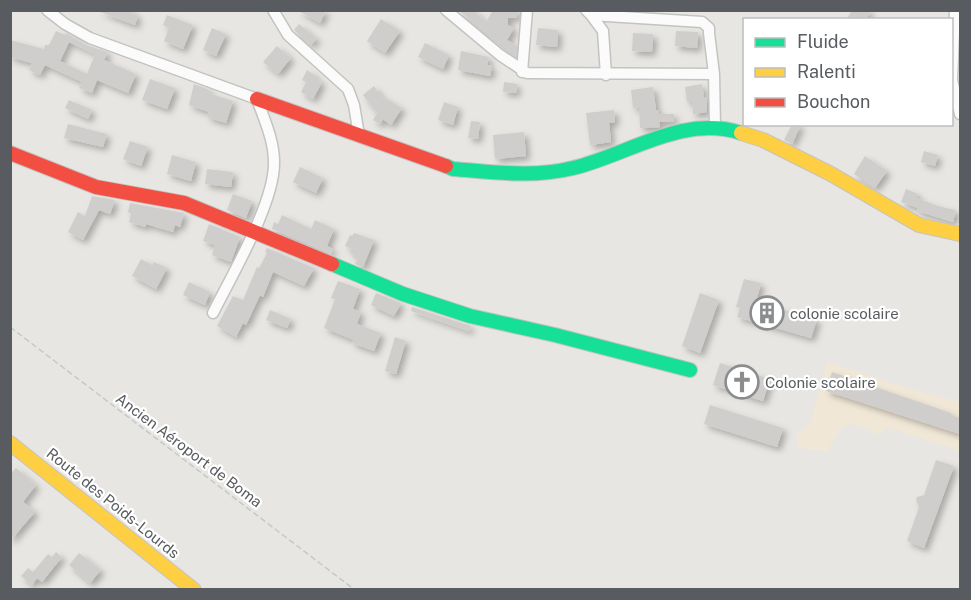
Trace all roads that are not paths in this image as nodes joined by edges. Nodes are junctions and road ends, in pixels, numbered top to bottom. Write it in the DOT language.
graph roads {
  1 [pos="47,10"];
  2 [pos="273,10"];
  3 [pos="446,10"];
  4 [pos="527,10"];
  5 [pos="956,10"];
  6 [pos="588,13"];
  7 [pos="953,62"];
  8 [pos="522,72"];
  9 [pos="714,74"];
  10 [pos="606,75"];
  11 [pos="953,84"];
  12 [pos="257,99"];
  13 [pos="960,114"];
  14 [pos="716,128"];
  15 [pos="359,135"];
  16 [pos="10,153"];
  17 [pos="254,231"];
  18 [pos="960,234"];
  19 [pos="213,313"];
  20 [pos="690,370"];
  21 [pos="10,443"];
  22 [pos="194,590"];
  1 -- 12 [label="street"];
  2 -- 15 [label="street"];
  3 -- 8 [label="street"];
  4 -- 8 [label="street"];
  5 -- 7 [label="street"];
  6 -- 9 [label="street"];
  6 -- 10 [label="street"];
  8 -- 10 [label="street"];
  9 -- 10 [label="street"];
  9 -- 14 [label="street"];
  11 -- 13 [label="street"];
  12 -- 15 [label="street"];
  12 -- 17 [label="street"];
  14 -- 15 [label="street"];
  14 -- 18 [label="street"];
  16 -- 17 [label="street"];
  17 -- 19 [label="street"];
  17 -- 20 [label="street"];
  21 -- 22 [label="street, Route des Poids-Lourds"];
}
